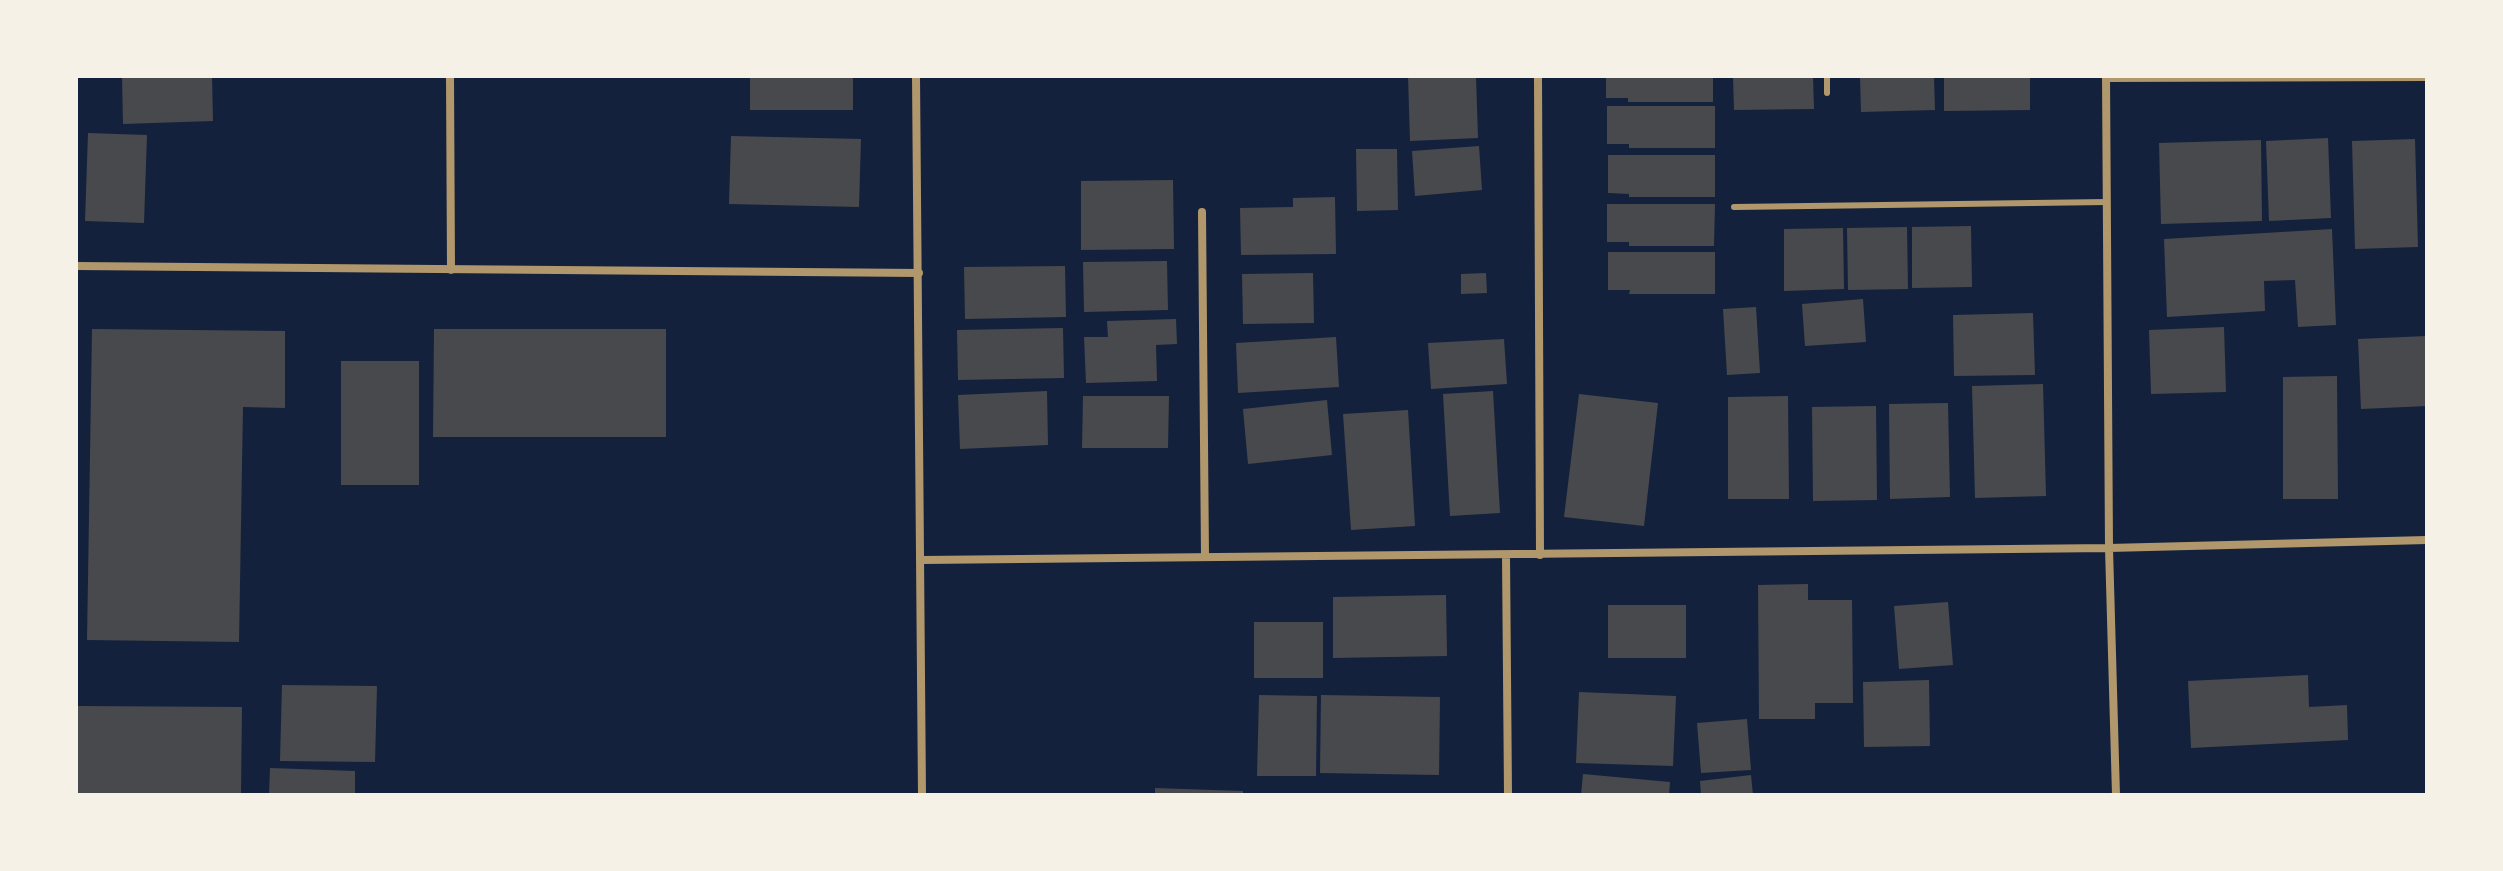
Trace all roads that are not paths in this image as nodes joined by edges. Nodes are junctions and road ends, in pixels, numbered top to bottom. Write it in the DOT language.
graph roads {
  1 [pos="450,76"];
  2 [pos="916,76"];
  3 [pos="1538,76"];
  4 [pos="1827,76"];
  5 [pos="2106,77"];
  6 [pos="2427,77"];
  7 [pos="1827,93"];
  8 [pos="2107,202"];
  9 [pos="1734,207"];
  10 [pos="1202,212"];
  11 [pos="76,266"];
  12 [pos="451,270"];
  13 [pos="919,273"];
  14 [pos="2427,540"];
  15 [pos="2109,548"];
  16 [pos="1506,555"];
  17 [pos="1540,555"];
  18 [pos="1205,557"];
  19 [pos="922,560"];
  20 [pos="922,795"];
  21 [pos="1508,795"];
  22 [pos="2116,795"];
  1 -- 12 [label="street"];
  2 -- 13 [label="street"];
  3 -- 17 [label="street"];
  4 -- 7 [label="lane"];
  5 -- 6 [label="street"];
  5 -- 8 [label="street"];
  8 -- 9 [label="lane"];
  8 -- 15 [label="street"];
  10 -- 18 [label="street"];
  11 -- 12 [label="street"];
  12 -- 13 [label="street"];
  13 -- 19 [label="street"];
  14 -- 15 [label="street"];
  15 -- 17 [label="street"];
  15 -- 22 [label="street"];
  16 -- 17 [label="street"];
  16 -- 18 [label="street"];
  16 -- 21 [label="street"];
  18 -- 19 [label="street"];
  19 -- 20 [label="street"];
}
